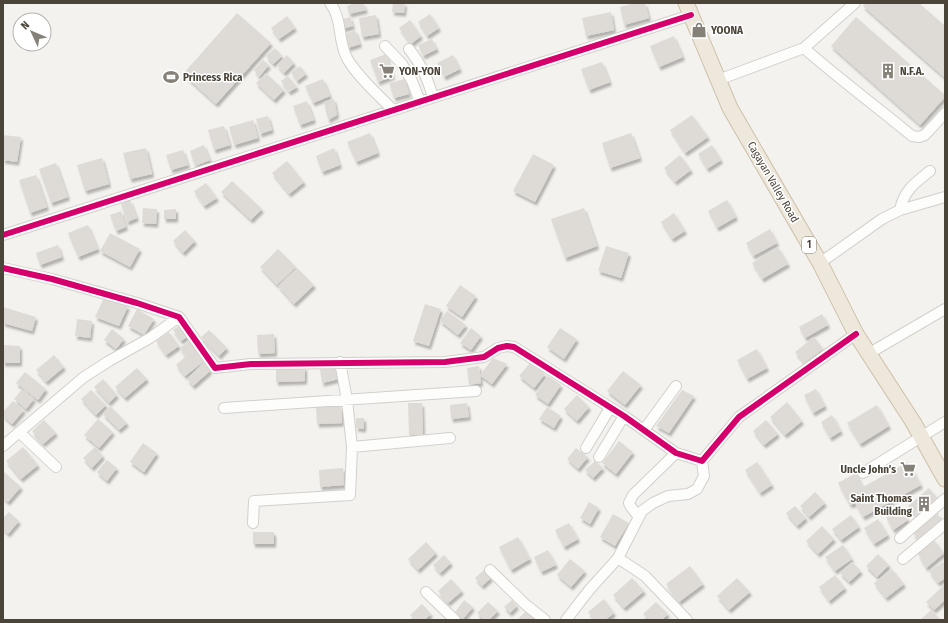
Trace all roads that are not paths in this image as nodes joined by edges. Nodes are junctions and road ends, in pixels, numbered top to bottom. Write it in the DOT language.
graph roads {
  1 [pos="330,3"];
  2 [pos="854,3"];
  3 [pos="689,9"];
  4 [pos="385,46"];
  5 [pos="804,48"];
  6 [pos="409,49"];
  7 [pos="718,80"];
  8 [pos="433,97"];
  9 [pos="420,102"];
  10 [pos="393,110"];
  11 [pos="945,113"];
  12 [pos="930,171"];
  13 [pos="945,197"];
  14 [pos="900,210"];
  15 [pos="3,235"];
  16 [pos="820,263"];
  17 [pos="3,268"];
  18 [pos="945,309"];
  19 [pos="179,317"];
  20 [pos="856,334"];
  21 [pos="868,354"];
  22 [pos="340,362"];
  23 [pos="676,386"];
  24 [pos="476,390"];
  25 [pos="347,400"];
  26 [pos="224,408"];
  27 [pos="610,408"];
  28 [pos="624,416"];
  29 [pos="945,422"];
  30 [pos="644,430"];
  31 [pos="19,432"];
  32 [pos="921,437"];
  33 [pos="450,438"];
  34 [pos="3,446"];
  35 [pos="352,447"];
  36 [pos="586,448"];
  37 [pos="676,453"];
  38 [pos="599,457"];
  39 [pos="702,461"];
  40 [pos="56,467"];
  41 [pos="863,473"];
  42 [pos="945,480"];
  43 [pos="945,500"];
  44 [pos="639,517"];
  45 [pos="253,523"];
  46 [pos="945,524"];
  47 [pos="900,538"];
  48 [pos="618,558"];
  49 [pos="904,559"];
  50 [pos="490,570"];
  51 [pos="426,592"];
  52 [pos="455,620"];
  53 [pos="545,620"];
  54 [pos="566,620"];
  55 [pos="686,620"];
  1 -- 10 [label="street"];
  2 -- 5 [label="street"];
  3 -- 7 [label="highway, Cagayan Valley Road / 1"];
  3 -- 8 [label="street"];
  4 -- 9 [label="street"];
  5 -- 7 [label="street"];
  5 -- 11 [label="street"];
  6 -- 8 [label="street"];
  7 -- 16 [label="highway, Cagayan Valley Road / 1"];
  8 -- 9 [label="street"];
  9 -- 10 [label="street"];
  10 -- 15 [label="street"];
  12 -- 14 [label="street"];
  13 -- 14 [label="street"];
  14 -- 16 [label="street"];
  16 -- 20 [label="highway, Cagayan Valley Road / 1"];
  17 -- 19 [label="street"];
  18 -- 21 [label="street"];
  19 -- 22 [label="street"];
  19 -- 31 [label="street"];
  20 -- 21 [label="highway, Cagayan Valley Road / 1"];
  20 -- 39 [label="street"];
  21 -- 32 [label="highway, Cagayan Valley Road / 1"];
  22 -- 25 [label="street"];
  22 -- 27 [label="street"];
  23 -- 30 [label="street"];
  24 -- 25 [label="street"];
  25 -- 26 [label="street"];
  25 -- 35 [label="street"];
  27 -- 28 [label="street"];
  27 -- 36 [label="street"];
  28 -- 30 [label="street"];
  28 -- 38 [label="street"];
  29 -- 32 [label="street"];
  30 -- 37 [label="street"];
  31 -- 34 [label="street"];
  31 -- 40 [label="street"];
  32 -- 41 [label="street"];
  32 -- 42 [label="highway, Cagayan Valley Road / 1"];
  33 -- 35 [label="street"];
  35 -- 45 [label="street"];
  37 -- 39 [label="street"];
  37 -- 44 [label="street"];
  39 -- 44 [label="street"];
  43 -- 47 [label="street"];
  44 -- 48 [label="street"];
  46 -- 49 [label="street"];
  48 -- 54 [label="street"];
  48 -- 55 [label="street"];
  50 -- 53 [label="street"];
  51 -- 52 [label="street"];
}
